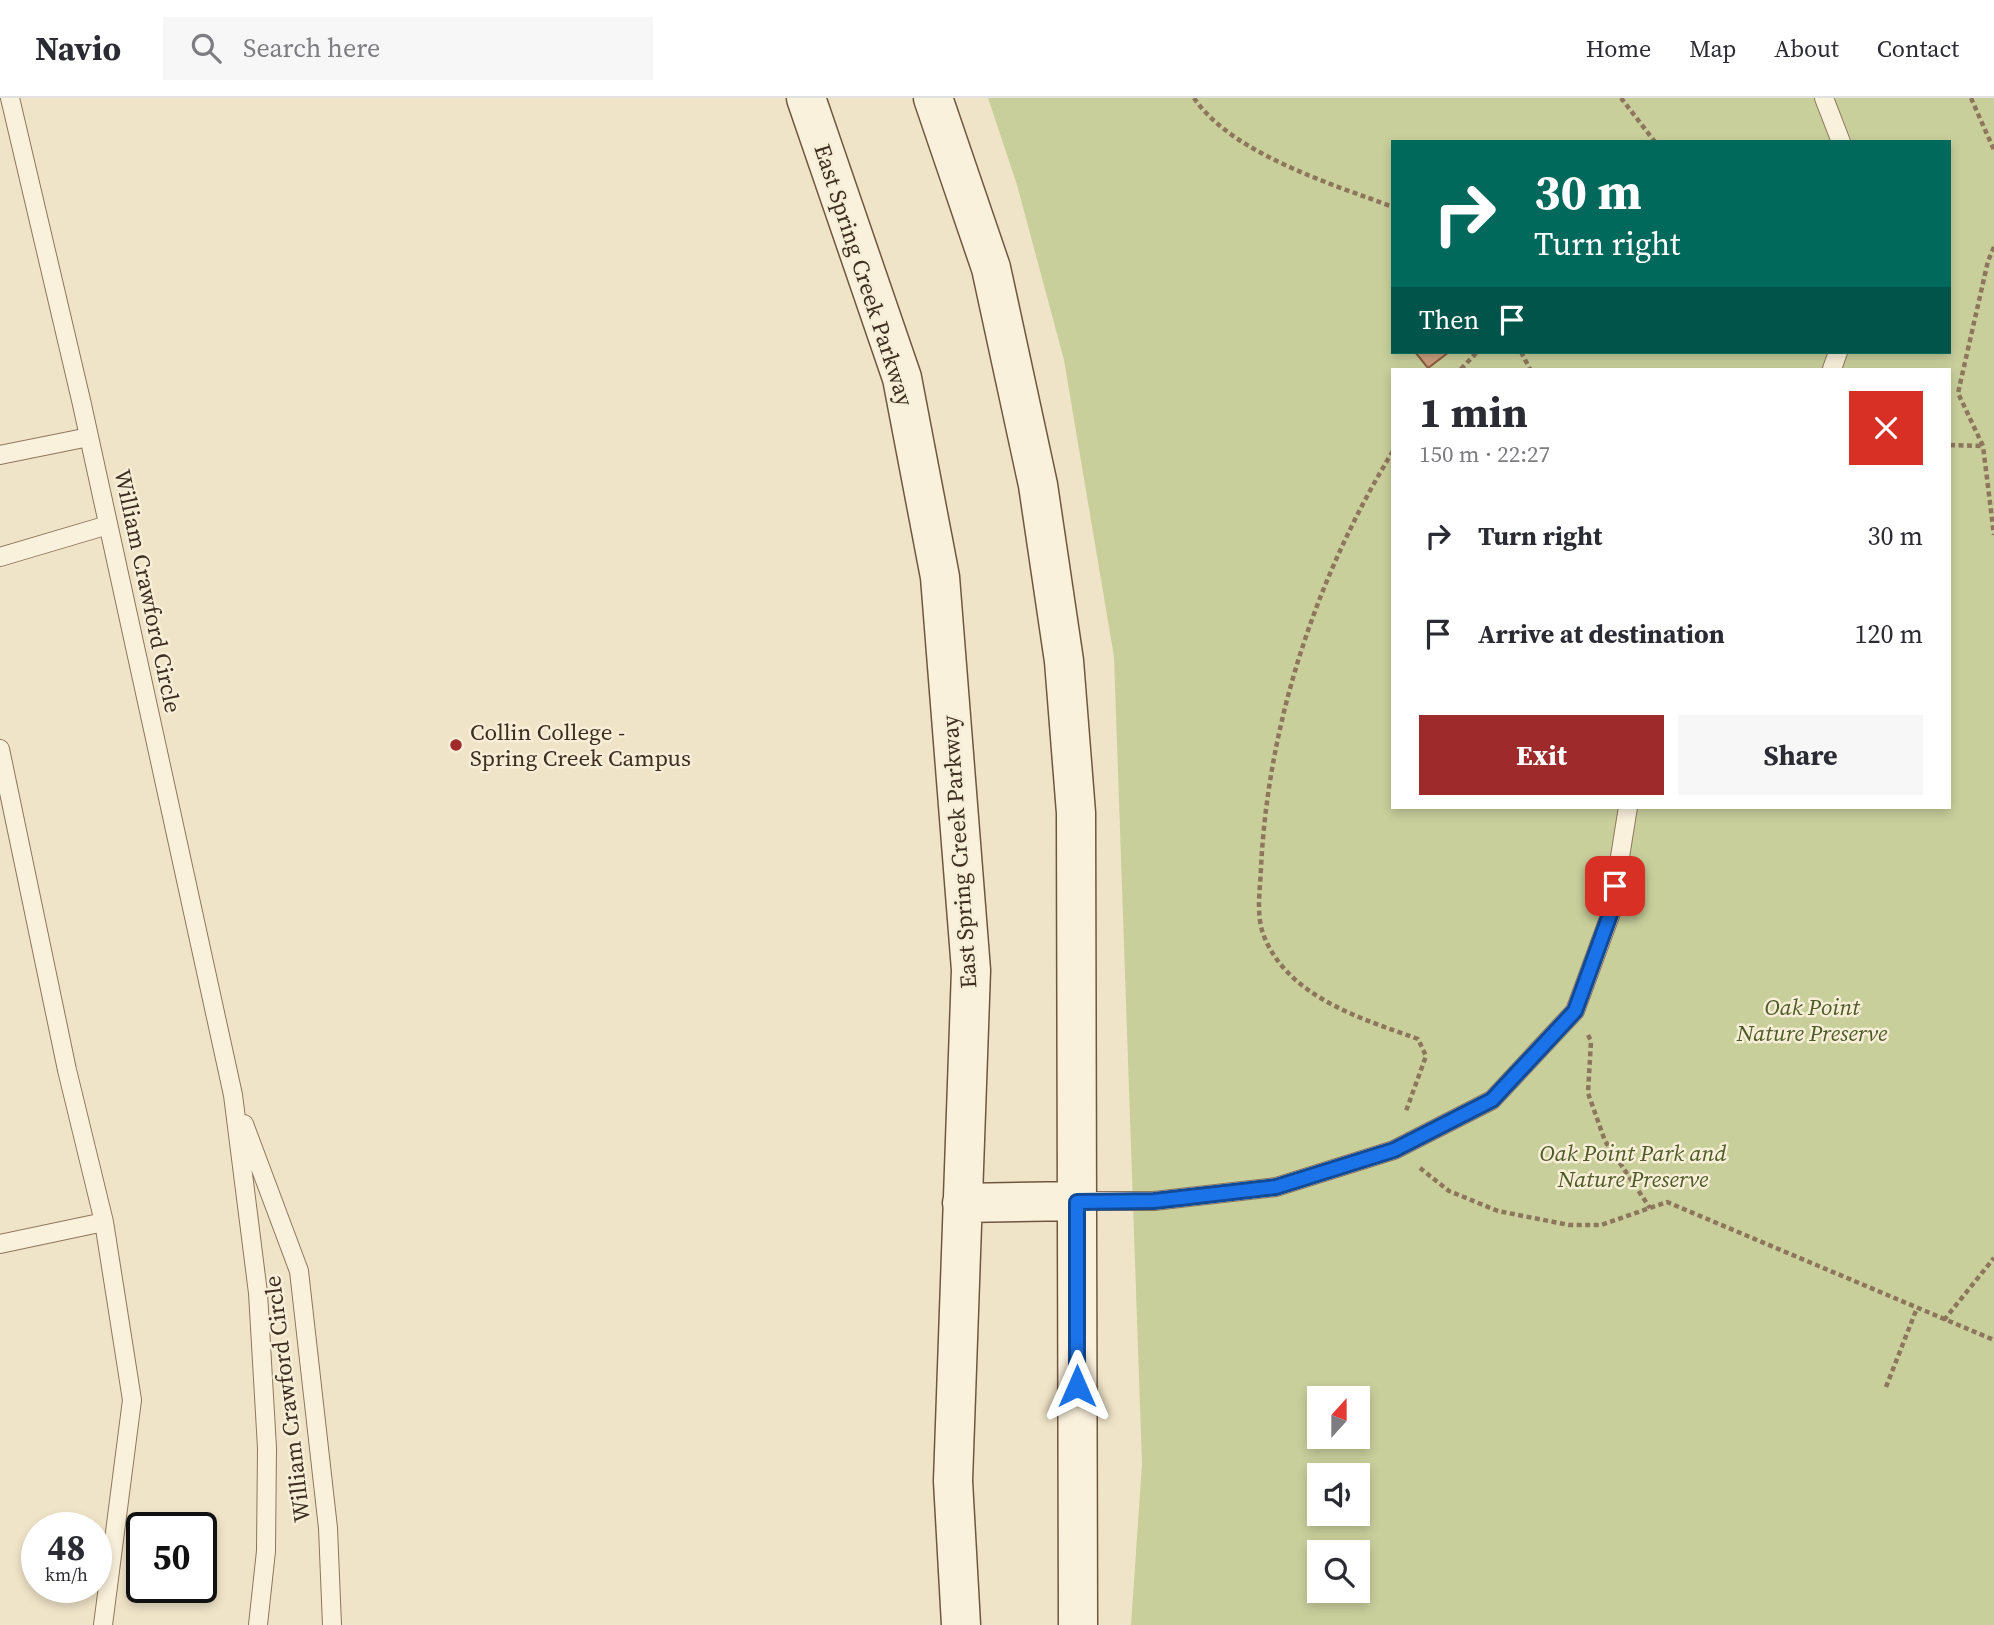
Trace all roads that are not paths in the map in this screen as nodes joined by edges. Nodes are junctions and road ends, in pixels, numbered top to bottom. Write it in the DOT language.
graph roads {
  1 [pos="10,98"];
  2 [pos="806,98"];
  3 [pos="933,98"];
  4 [pos="1824,98"];
  5 [pos="1839,140"];
  6 [pos="89,437"];
  7 [pos="0,455"];
  8 [pos="108,525"];
  9 [pos="0,557"];
  10 [pos="0,749"];
  11 [pos="1628,809"];
  12 [pos="233,1095"];
  13 [pos="1077,1202"];
  14 [pos="962,1203"];
  15 [pos="104,1222"];
  16 [pos="0,1244"];
  17 [pos="103,1625"];
  18 [pos="258,1625"];
  19 [pos="332,1625"];
  20 [pos="961,1625"];
  21 [pos="1078,1625"];
  1 -- 6 [label="lane, William Crawford Circle"];
  2 -- 14 [label="main road, East Spring Creek Parkway"];
  3 -- 13 [label="main road"];
  4 -- 5 [label="lane"];
  6 -- 7 [label="lane"];
  6 -- 8 [label="lane, William Crawford Circle"];
  8 -- 9 [label="lane"];
  8 -- 12 [label="lane, William Crawford Circle"];
  10 -- 15 [label="lane"];
  11 -- 13 [label="lane"];
  12 -- 18 [label="lane, William Crawford Circle"];
  12 -- 19 [label="lane, William Crawford Circle"];
  13 -- 14 [label="main road"];
  13 -- 21 [label="main road"];
  14 -- 20 [label="main road, East Spring Creek Parkway"];
  15 -- 16 [label="lane"];
  15 -- 17 [label="lane"];
}
